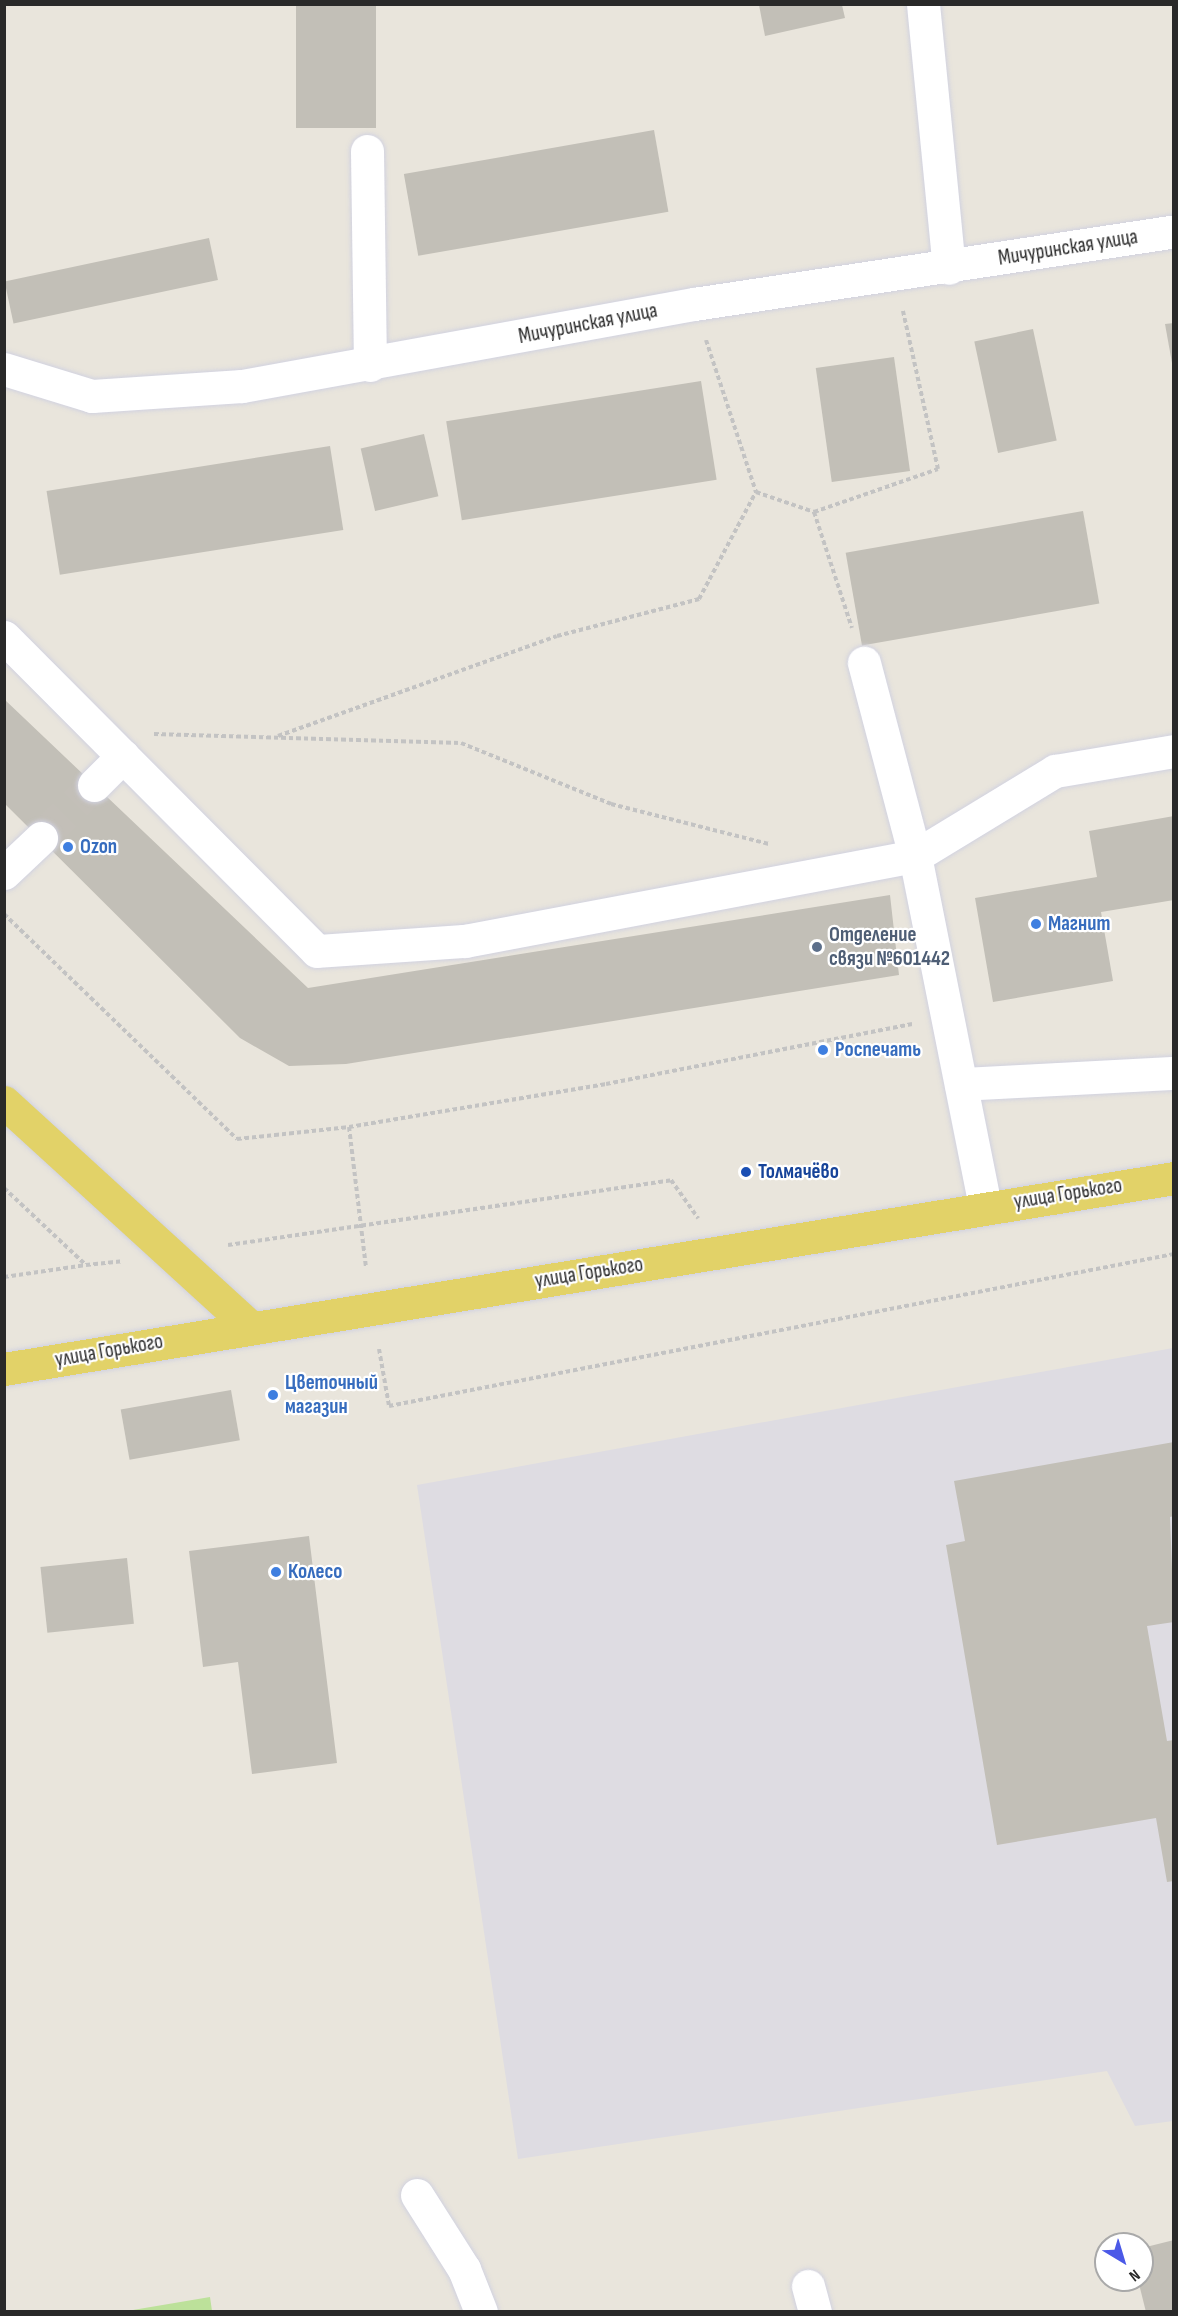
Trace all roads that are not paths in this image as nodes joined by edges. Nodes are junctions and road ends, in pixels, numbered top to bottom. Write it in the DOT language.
graph roads {
  1 [pos="923,4"];
  2 [pos="367,151"];
  3 [pos="1173,231"];
  4 [pos="949,268"];
  5 [pos="370,365"];
  6 [pos="4,369"];
  7 [pos="4,638"];
  8 [pos="864,663"];
  9 [pos="1173,751"];
  10 [pos="123,756"];
  11 [pos="94,785"];
  12 [pos="41,838"];
  13 [pos="915,856"];
  14 [pos="4,873"];
  15 [pos="1173,1073"];
  16 [pos="961,1084"];
  17 [pos="4,1102"];
  18 [pos="1173,1178"];
  19 [pos="985,1206"];
  20 [pos="250,1327"];
  21 [pos="4,1369"];
  22 [pos="417,2195"];
  23 [pos="481,2312"];
  1 -- 4 [label="street"];
  2 -- 5 [label="street"];
  3 -- 4 [label="street, Мичуринская улица"];
  4 -- 5 [label="street, Мичуринская улица"];
  5 -- 6 [label="street, Мичуринская улица"];
  7 -- 10 [label="street"];
  8 -- 13 [label="street"];
  9 -- 13 [label="street"];
  10 -- 11 [label="street"];
  10 -- 13 [label="street"];
  12 -- 14 [label="street"];
  13 -- 16 [label="street"];
  15 -- 16 [label="street"];
  16 -- 19 [label="street"];
  17 -- 20 [label="main road"];
  18 -- 19 [label="main road, улица Горького"];
  19 -- 20 [label="main road, улица Горького"];
  20 -- 21 [label="main road, улица Горького"];
  22 -- 23 [label="street"];
}
